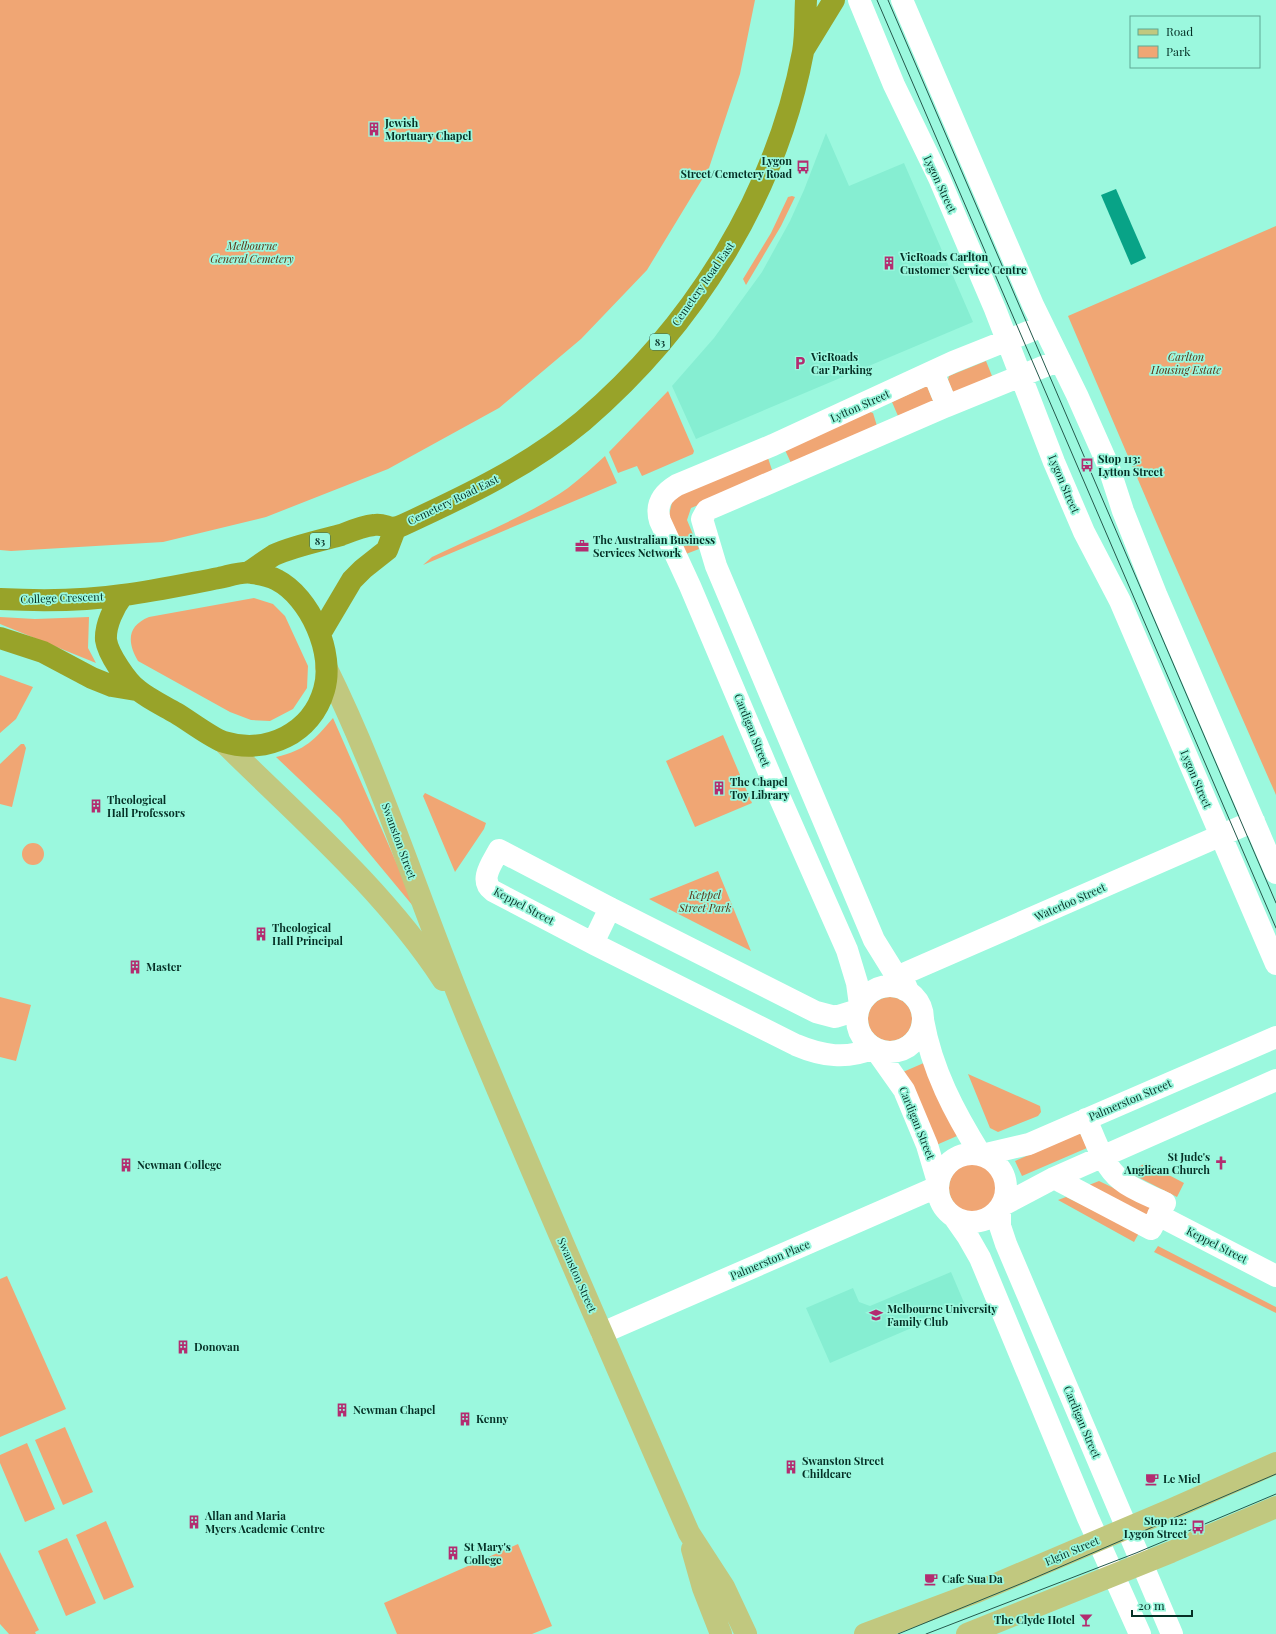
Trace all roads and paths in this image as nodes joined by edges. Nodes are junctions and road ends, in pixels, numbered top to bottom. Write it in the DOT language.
graph roads {
  1 [pos="806,0"];
  2 [pos="834,0"];
  3 [pos="860,0"];
  4 [pos="902,0"];
  5 [pos="803,50"];
  6 [pos="1043,326"];
  7 [pos="1008,341"];
  8 [pos="1060,360"];
  9 [pos="933,372"];
  10 [pos="1020,374"];
  11 [pos="878,398"];
  12 [pos="947,406"];
  13 [pos="891,430"];
  14 [pos="773,445"];
  15 [pos="786,476"];
  16 [pos="677,485"];
  17 [pos="395,529"];
  18 [pos="249,572"];
  19 [pos="123,596"];
  20 [pos="0,599"];
  21 [pos="320,634"];
  22 [pos="0,638"];
  23 [pos="326,667"];
  24 [pos="767,685"];
  25 [pos="136,690"];
  26 [pos="738,697"];
  27 [pos="223,742"];
  28 [pos="1254,821"];
  29 [pos="1220,835"];
  30 [pos="832,840"];
  31 [pos="803,851"];
  32 [pos="1276,872"];
  33 [pos="610,908"];
  34 [pos="593,943"];
  35 [pos="1276,964"];
  36 [pos="906,990"];
  37 [pos="859,1007"];
  38 [pos="467,1016"];
  39 [pos="923,1020"];
  40 [pos="1276,1037"];
  41 [pos="874,1048"];
  42 [pos="1276,1080"];
  43 [pos="1086,1119"];
  44 [pos="981,1155"];
  45 [pos="1103,1156"];
  46 [pos="1054,1178"];
  47 [pos="938,1184"];
  48 [pos="1001,1207"];
  49 [pos="1158,1215"];
  50 [pos="954,1217"];
  51 [pos="1276,1276"];
  52 [pos="602,1332"];
  53 [pos="1276,1463"];
  54 [pos="1276,1507"];
  55 [pos="1126,1528"];
  56 [pos="689,1533"];
  57 [pos="1098,1540"];
  58 [pos="1141,1564"];
  59 [pos="1114,1575"];
  60 [pos="721,1634"];
  61 [pos="746,1634"];
  62 [pos="865,1634"];
  63 [pos="967,1634"];
  64 [pos="1140,1634"];
  65 [pos="1172,1634"];
  1 -- 5 [label="highway, Cemetery Road East / 83"];
  2 -- 5 [label="highway, Cemetery Road East / 83"];
  3 -- 7 [label="street, Lygon Street"];
  4 -- 6 [label="street"];
  5 -- 17 [label="highway, Cemetery Road East / 83"];
  6 -- 7 [label="street, Lytton Street"];
  6 -- 8 [label="street"];
  7 -- 9 [label="street, Lytton Street"];
  7 -- 10 [label="street, Lygon Street"];
  8 -- 10 [label="street"];
  8 -- 28 [label="street"];
  9 -- 11 [label="street, Lytton Street"];
  9 -- 12 [label="street"];
  10 -- 12 [label="street"];
  10 -- 29 [label="street, Lygon Street"];
  11 -- 13 [label="street"];
  11 -- 14 [label="street, Lytton Street"];
  12 -- 13 [label="street"];
  13 -- 15 [label="street"];
  14 -- 15 [label="street"];
  14 -- 16 [label="street, Lytton Street"];
  15 -- 24 [label="street"];
  16 -- 26 [label="street, Cardigan Street"];
  17 -- 18 [label="highway, Cemetery Road East / 83"];
  17 -- 21 [label="highway, Cemetery Road East"];
  18 -- 19 [label="highway, 83"];
  18 -- 21 [label="highway, 83"];
  19 -- 20 [label="highway, College Crescent / 83"];
  19 -- 25 [label="highway, 83"];
  21 -- 23 [label="highway, 83"];
  22 -- 25 [label="highway, 83"];
  23 -- 27 [label="highway, 83"];
  23 -- 38 [label="main road, Swanston Street"];
  24 -- 26 [label="street"];
  24 -- 30 [label="street"];
  25 -- 27 [label="highway, 83"];
  26 -- 31 [label="street, Cardigan Street"];
  27 -- 38 [label="main road, Swanston Street"];
  28 -- 29 [label="street, Waterloo Street"];
  28 -- 32 [label="street"];
  29 -- 35 [label="street, Lygon Street"];
  29 -- 36 [label="street, Waterloo Street"];
  30 -- 31 [label="street"];
  30 -- 36 [label="street"];
  31 -- 37 [label="street, Cardigan Street"];
  33 -- 34 [label="street"];
  33 -- 34 [label="street, Keppel Street"];
  33 -- 37 [label="street, Keppel Street"];
  34 -- 41 [label="street, Keppel Street"];
  36 -- 37 [label="street"];
  36 -- 39 [label="street"];
  37 -- 41 [label="street"];
  38 -- 52 [label="main road, Swanston Street"];
  39 -- 41 [label="street"];
  39 -- 44 [label="street"];
  40 -- 43 [label="street, Palmerston Street"];
  41 -- 47 [label="street, Cardigan Street"];
  42 -- 45 [label="street"];
  43 -- 44 [label="street, Palmerston Street"];
  43 -- 45 [label="street"];
  44 -- 47 [label="street"];
  44 -- 48 [label="street"];
  45 -- 46 [label="street"];
  45 -- 49 [label="street"];
  46 -- 48 [label="street"];
  46 -- 49 [label="street"];
  47 -- 50 [label="street"];
  47 -- 52 [label="street, Palmerston Place"];
  48 -- 50 [label="street"];
  48 -- 55 [label="street, Cardigan Street"];
  49 -- 51 [label="street, Keppel Street"];
  50 -- 57 [label="street"];
  52 -- 56 [label="main road, Swanston Street"];
  53 -- 55 [label="main road, Elgin Street"];
  54 -- 58 [label="main road"];
  55 -- 57 [label="main road, Elgin Street"];
  55 -- 58 [label="street, Cardigan Street"];
  56 -- 60 [label="main road, Swanston Street"];
  56 -- 61 [label="main road, Swanston Street"];
  57 -- 59 [label="street"];
  57 -- 62 [label="main road, Elgin Street"];
  58 -- 59 [label="main road"];
  58 -- 65 [label="street, Cardigan Street"];
  59 -- 63 [label="main road"];
  59 -- 64 [label="street"];
}
